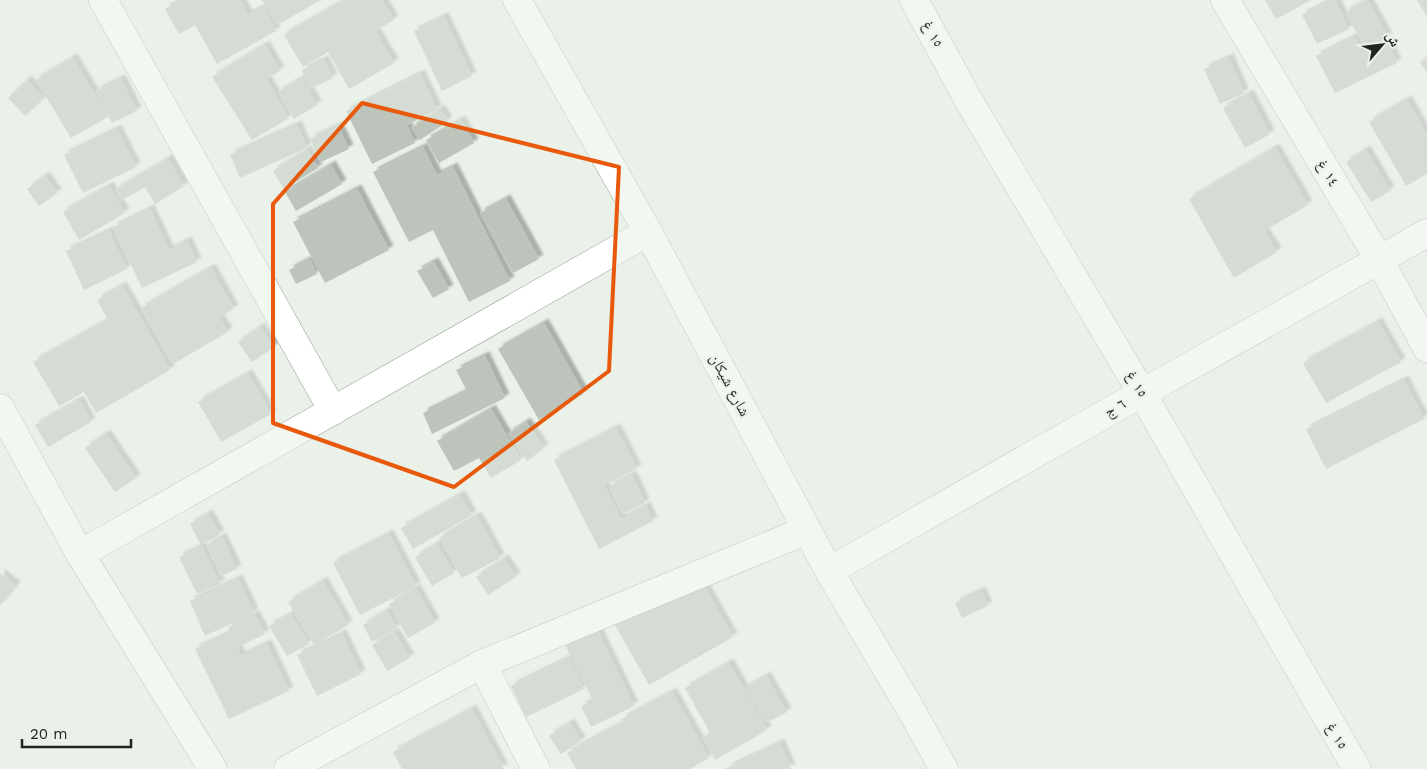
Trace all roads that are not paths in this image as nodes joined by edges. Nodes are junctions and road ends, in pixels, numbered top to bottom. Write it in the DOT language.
graph roads {
  1 [pos="104,0"];
  2 [pos="517,0"];
  3 [pos="914,0"];
  4 [pos="1225,0"];
  5 [pos="648,232"];
  6 [pos="1427,233"];
  7 [pos="1379,259"];
  8 [pos="1427,348"];
  9 [pos="1142,392"];
  10 [pos="0,408"];
  11 [pos="333,411"];
  12 [pos="807,530"];
  13 [pos="80,554"];
  14 [pos="829,571"];
  15 [pos="482,664"];
  16 [pos="214,769"];
  17 [pos="288,769"];
  18 [pos="536,769"];
  19 [pos="944,769"];
  20 [pos="1357,769"];
  1 -- 11 [label="street"];
  2 -- 5 [label="street, شارع شيكان"];
  3 -- 9 [label="street, ١٥ غ"];
  4 -- 7 [label="street, ١٤ غ"];
  5 -- 11 [label="street"];
  5 -- 12 [label="street, شارع شيكان"];
  6 -- 7 [label="street, ٦ ج"];
  7 -- 8 [label="street, ١٤ غ"];
  7 -- 9 [label="street, ٦ ج"];
  9 -- 14 [label="street, ٦ ج"];
  9 -- 20 [label="street, ١٥ غ"];
  10 -- 13 [label="street"];
  11 -- 13 [label="street"];
  12 -- 14 [label="street, شارع شيكان"];
  12 -- 15 [label="street"];
  13 -- 16 [label="street"];
  14 -- 19 [label="street, شارع شيكان"];
  15 -- 17 [label="street"];
  15 -- 18 [label="street"];
}
